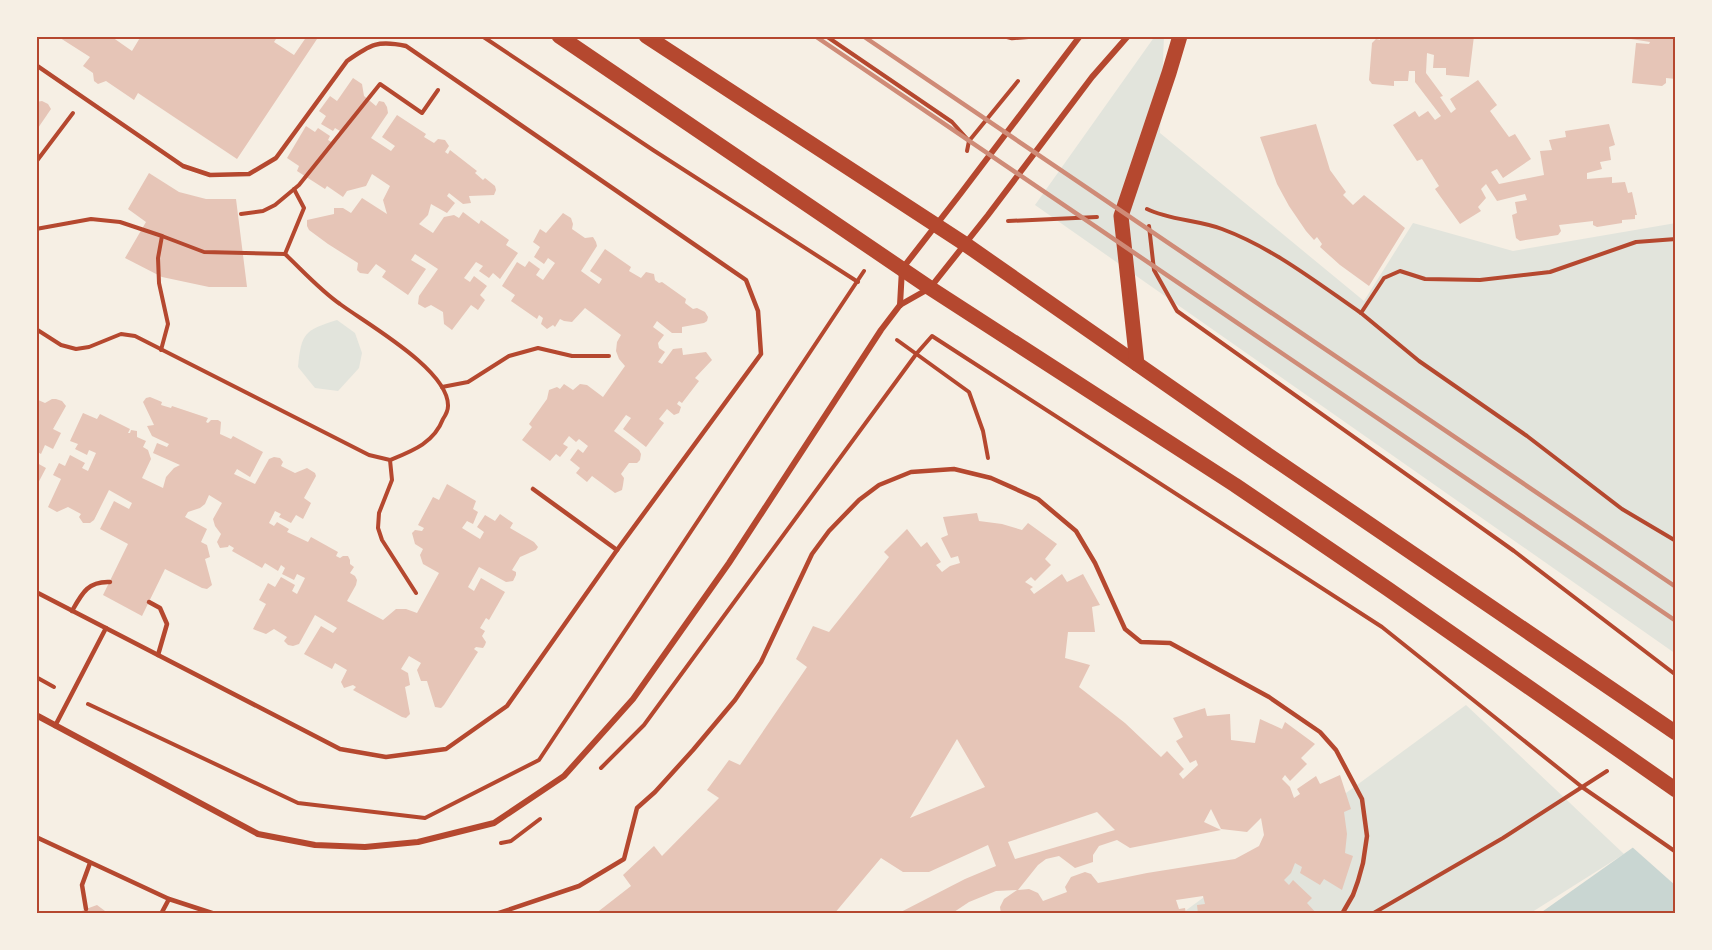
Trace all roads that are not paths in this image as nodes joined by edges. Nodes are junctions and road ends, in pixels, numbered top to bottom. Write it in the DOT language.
graph roads {
  1 [pos="559,36"];
  2 [pos="646,36"];
  3 [pos="1004,36"];
  4 [pos="1038,36"];
  5 [pos="1080,36"];
  6 [pos="1128,36"];
  7 [pos="1180,36"];
  8 [pos="36,65"];
  9 [pos="936,225"];
  10 [pos="965,244"];
  11 [pos="902,269"];
  12 [pos="930,288"];
  13 [pos="900,305"];
  14 [pos="1137,364"];
  15 [pos="533,489"];
  16 [pos="617,550"];
  17 [pos="110,582"];
  18 [pos="36,592"];
  19 [pos="149,602"];
  20 [pos="72,611"];
  21 [pos="106,628"];
  22 [pos="158,655"];
  23 [pos="36,715"];
  24 [pos="55,726"];
  25 [pos="1676,733"];
  26 [pos="1676,790"];
  27 [pos="36,837"];
  28 [pos="90,863"];
  29 [pos="168,899"];
  30 [pos="86,909"];
  31 [pos="161,914"];
  32 [pos="215,914"];
  33 [pos="496,914"];
  34 [pos="1342,914"];
  1 -- 11 [label="main road"];
  2 -- 9 [label="main road"];
  3 -- 4 [label="lane"];
  5 -- 9 [label="street"];
  6 -- 10 [label="street"];
  7 -- 14 [label="main road"];
  8 -- 16 [label="lane"];
  9 -- 10 [label="main road"];
  9 -- 11 [label="street"];
  10 -- 12 [label="street"];
  10 -- 14 [label="main road"];
  11 -- 12 [label="main road"];
  11 -- 13 [label="street"];
  12 -- 13 [label="street"];
  12 -- 26 [label="main road"];
  13 -- 24 [label="street"];
  14 -- 25 [label="main road"];
  15 -- 16 [label="lane"];
  16 -- 22 [label="lane"];
  17 -- 20 [label="lane"];
  18 -- 20 [label="lane"];
  19 -- 22 [label="lane"];
  20 -- 21 [label="lane"];
  21 -- 22 [label="lane"];
  21 -- 24 [label="lane"];
  23 -- 24 [label="street"];
  27 -- 28 [label="lane"];
  28 -- 29 [label="lane"];
  28 -- 30 [label="lane"];
  29 -- 31 [label="lane"];
  29 -- 32 [label="lane"];
  33 -- 34 [label="lane"];
}
